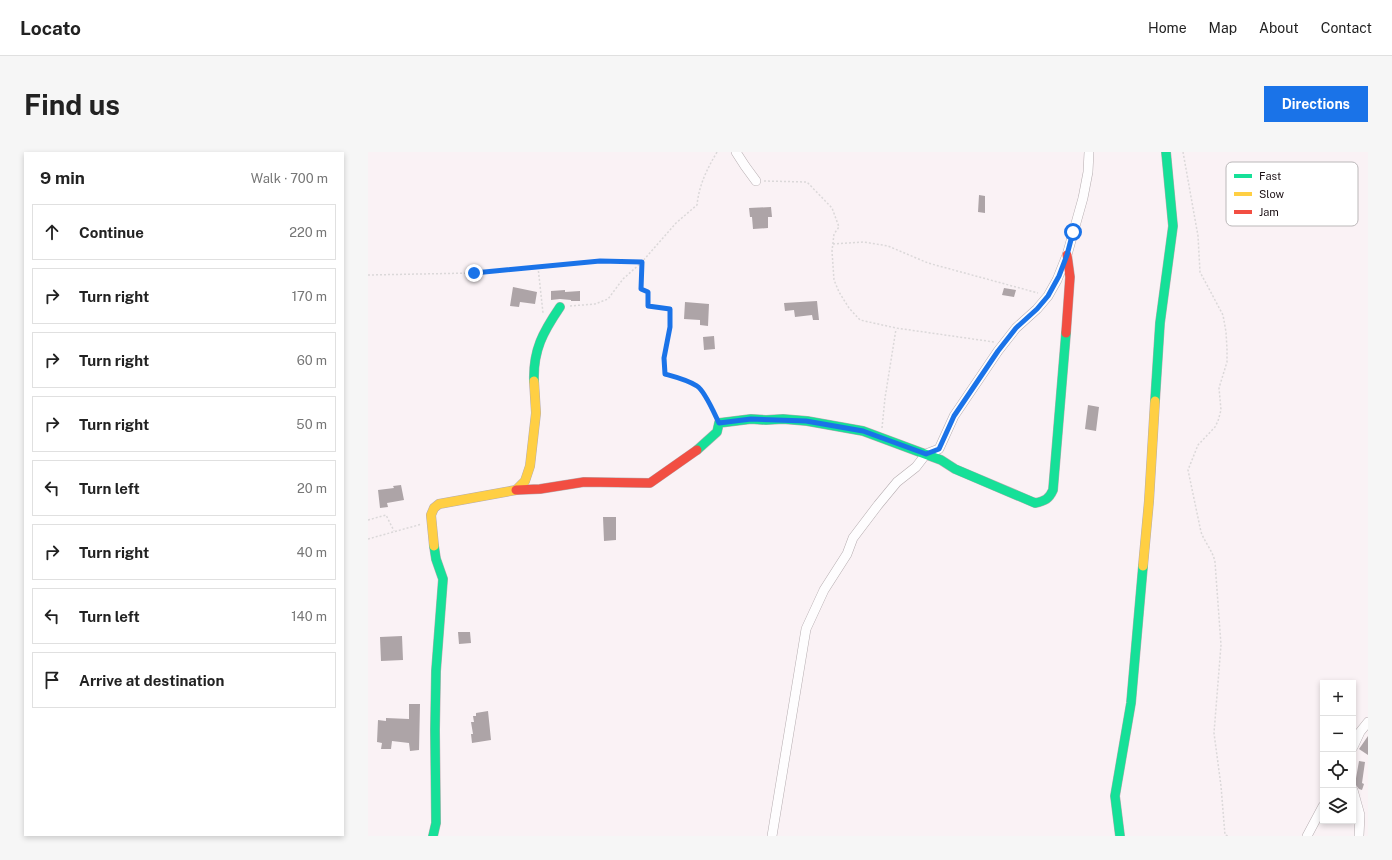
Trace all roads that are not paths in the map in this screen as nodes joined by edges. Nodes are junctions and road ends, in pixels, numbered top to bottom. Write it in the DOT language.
graph roads {
  1 [pos="736,152"];
  2 [pos="1089,152"];
  3 [pos="1166,152"];
  4 [pos="756,181"];
  5 [pos="1067,255"];
  6 [pos="560,307"];
  7 [pos="926,454"];
  8 [pos="516,490"];
  9 [pos="1368,722"];
  10 [pos="1356,741"];
  11 [pos="1356,801"];
  12 [pos="1320,812"];
  13 [pos="434,836"];
  14 [pos="772,836"];
  15 [pos="1120,836"];
  16 [pos="1307,836"];
  17 [pos="1359,836"];
  1 -- 4 [label="street"];
  2 -- 5 [label="street"];
  3 -- 15 [label="street"];
  5 -- 7 [label="street"];
  5 -- 7 [label="street"];
  6 -- 8 [label="street"];
  7 -- 8 [label="street"];
  7 -- 14 [label="street"];
  8 -- 13 [label="street"];
  9 -- 10 [label="street"];
  11 -- 17 [label="street"];
  12 -- 16 [label="street"];
}
